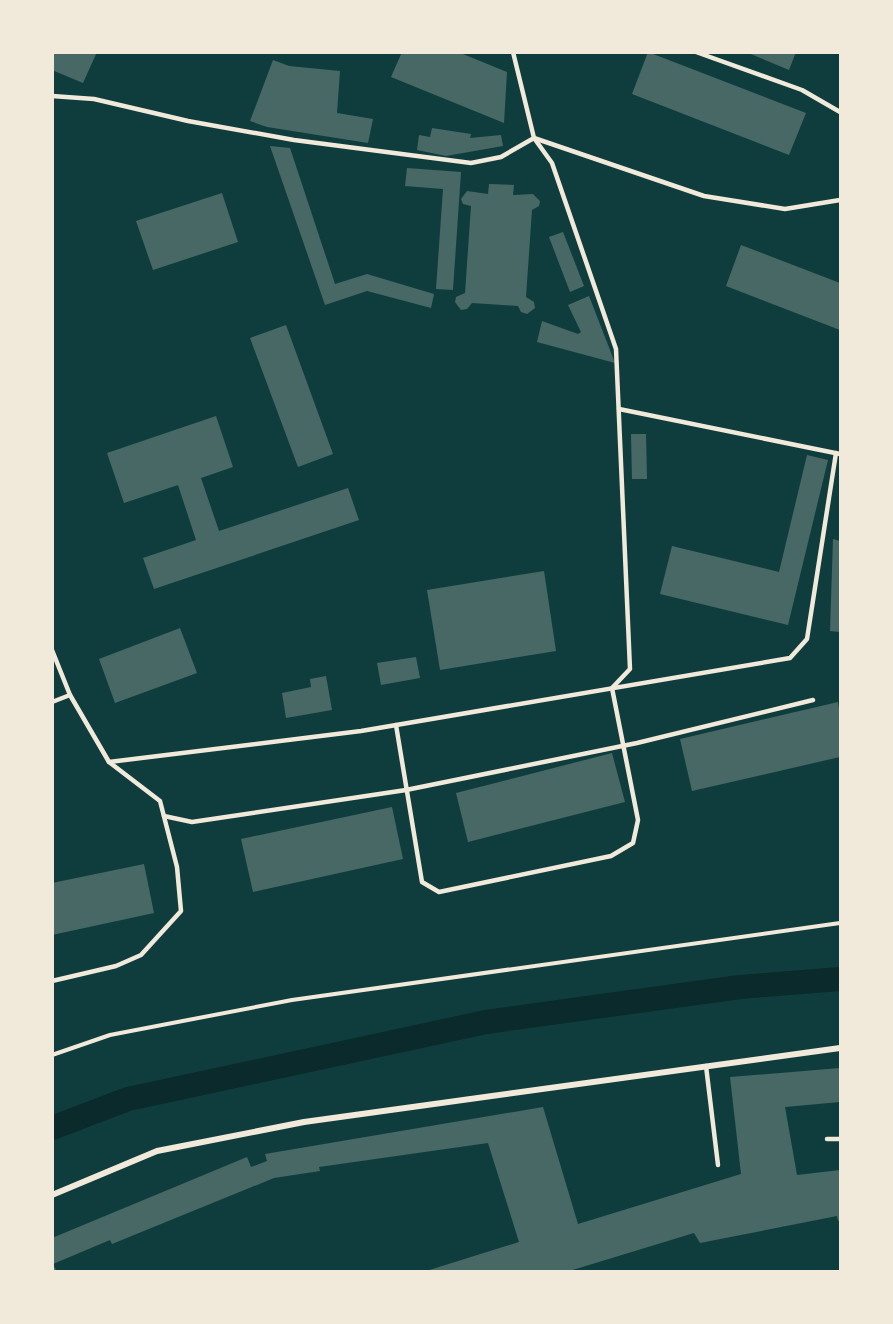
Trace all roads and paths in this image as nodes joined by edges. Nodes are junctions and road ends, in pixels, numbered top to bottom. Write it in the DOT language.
graph roads {
  1 [pos="513,52"];
  2 [pos="696,52"];
  3 [pos="52,96"];
  4 [pos="840,112"];
  5 [pos="534,138"];
  6 [pos="840,200"];
  7 [pos="619,409"];
  8 [pos="838,453"];
  9 [pos="52,650"];
  10 [pos="612,688"];
  11 [pos="70,695"];
  12 [pos="813,700"];
  13 [pos="52,702"];
  14 [pos="396,725"];
  15 [pos="622,745"];
  16 [pos="109,762"];
  17 [pos="406,790"];
  18 [pos="164,816"];
  19 [pos="840,923"];
  20 [pos="52,981"];
  21 [pos="840,1048"];
  22 [pos="52,1055"];
  23 [pos="706,1066"];
  24 [pos="840,1139"];
  25 [pos="827,1140"];
  26 [pos="718,1165"];
  27 [pos="52,1195"];
  1 -- 5 [label="lane"];
  2 -- 4 [label="lane"];
  3 -- 5 [label="lane"];
  5 -- 6 [label="lane"];
  5 -- 7 [label="lane"];
  7 -- 8 [label="lane"];
  7 -- 10 [label="lane"];
  8 -- 10 [label="lane"];
  9 -- 11 [label="lane"];
  10 -- 14 [label="lane"];
  10 -- 15 [label="lane"];
  11 -- 13 [label="lane"];
  11 -- 16 [label="lane"];
  12 -- 15 [label="lane"];
  14 -- 16 [label="lane"];
  14 -- 17 [label="lane"];
  15 -- 17 [label="lane"];
  15 -- 17 [label="lane"];
  16 -- 18 [label="lane"];
  17 -- 18 [label="lane"];
  18 -- 20 [label="lane"];
  19 -- 22 [label="path"];
  21 -- 23 [label="street"];
  23 -- 26 [label="lane"];
  23 -- 27 [label="street"];
  24 -- 25 [label="lane"];
}
